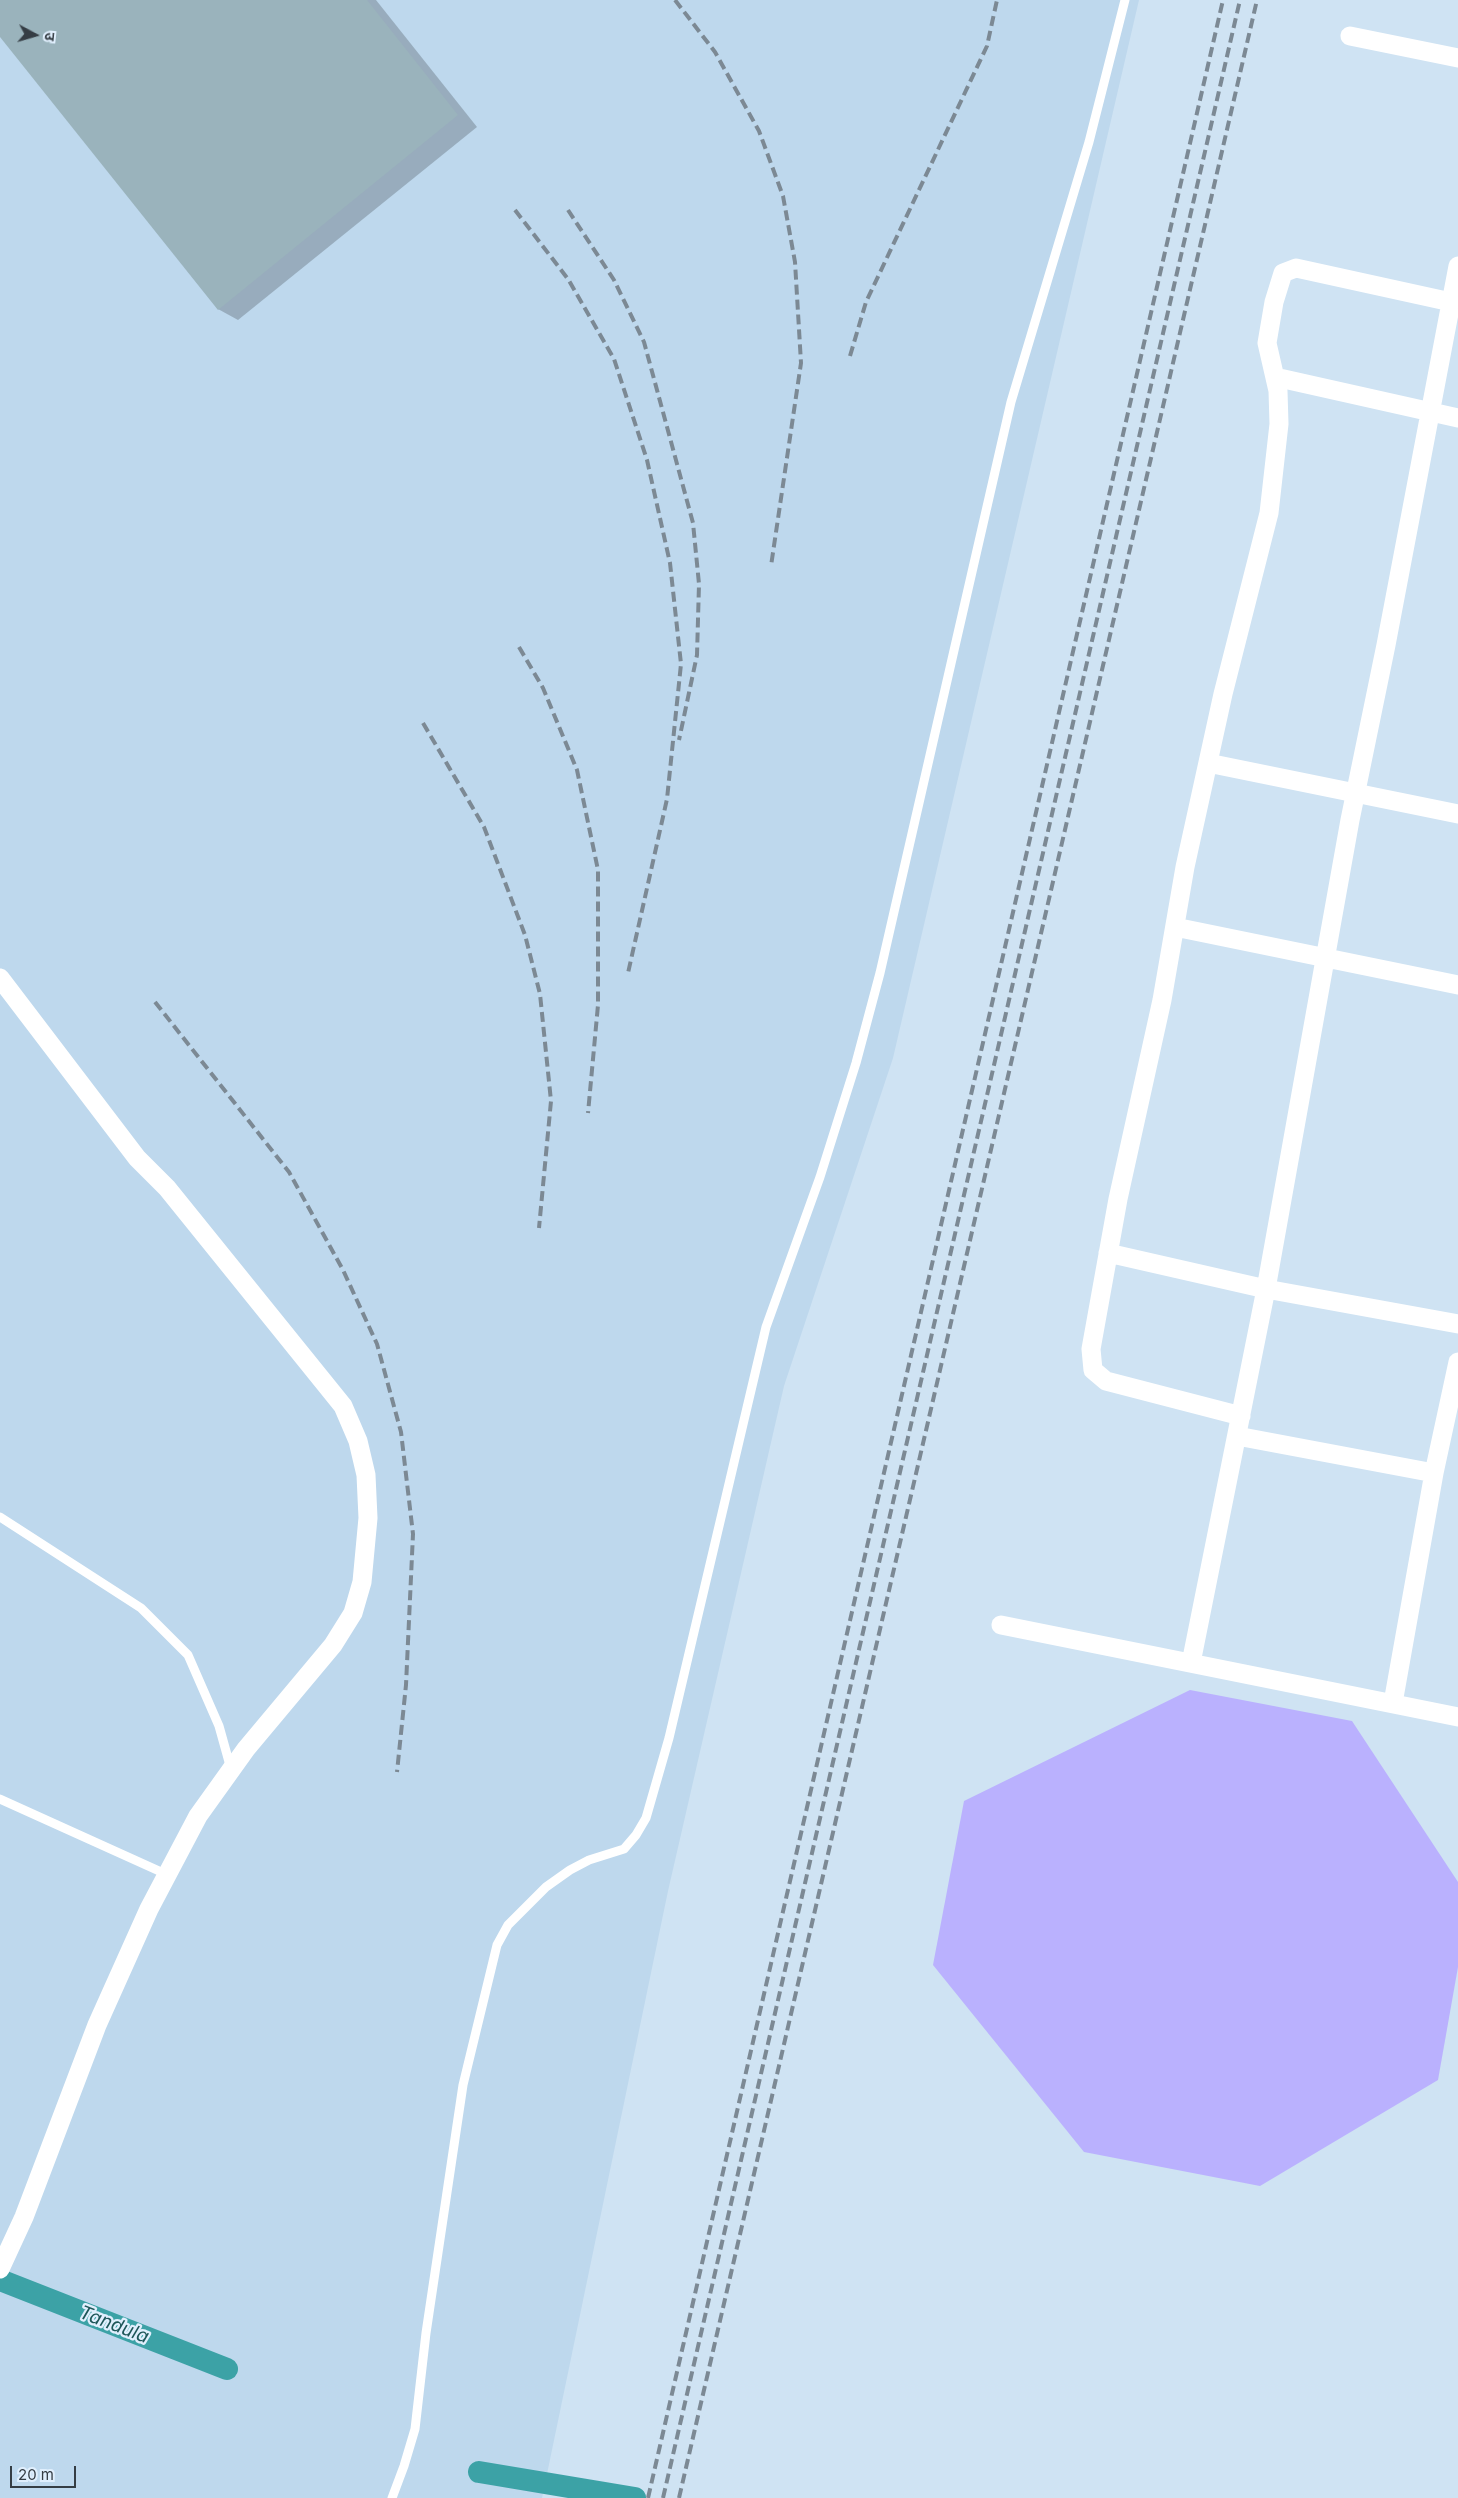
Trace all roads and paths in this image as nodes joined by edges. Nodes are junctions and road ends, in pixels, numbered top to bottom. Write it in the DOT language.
graph roads {
  1 [pos="1126,0"];
  2 [pos="1350,36"];
  3 [pos="1458,58"];
  4 [pos="1458,266"];
  5 [pos="1451,302"];
  6 [pos="1275,377"];
  7 [pos="1430,413"];
  8 [pos="1458,418"];
  9 [pos="1208,763"];
  10 [pos="1355,794"];
  11 [pos="1458,814"];
  12 [pos="1175,927"];
  13 [pos="1325,959"];
  14 [pos="0,978"];
  15 [pos="1458,985"];
  16 [pos="1108,1254"];
  17 [pos="1266,1289"];
  18 [pos="1458,1324"];
  19 [pos="1458,1362"];
  20 [pos="1241,1416"];
  21 [pos="1237,1436"];
  22 [pos="1434,1473"];
  23 [pos="0,1517"];
  24 [pos="1001,1625"];
  25 [pos="1191,1663"];
  26 [pos="1393,1703"];
  27 [pos="1458,1716"];
  28 [pos="231,1769"];
  29 [pos="0,1799"];
  30 [pos="168,1875"];
  31 [pos="0,2269"];
  32 [pos="392,2498"];
  1 -- 32 [label="lane"];
  2 -- 3 [label="street"];
  4 -- 5 [label="street"];
  5 -- 6 [label="street"];
  5 -- 7 [label="street"];
  6 -- 7 [label="street"];
  6 -- 9 [label="street"];
  7 -- 8 [label="street"];
  7 -- 10 [label="street"];
  9 -- 10 [label="street"];
  9 -- 12 [label="street"];
  10 -- 11 [label="street"];
  10 -- 13 [label="street"];
  12 -- 13 [label="street"];
  12 -- 16 [label="street"];
  13 -- 15 [label="street"];
  13 -- 17 [label="street"];
  14 -- 28 [label="street"];
  16 -- 17 [label="street"];
  16 -- 20 [label="street"];
  17 -- 18 [label="street"];
  17 -- 20 [label="street"];
  19 -- 22 [label="street"];
  20 -- 21 [label="street"];
  21 -- 22 [label="street"];
  21 -- 25 [label="street"];
  22 -- 26 [label="street"];
  23 -- 28 [label="lane"];
  24 -- 25 [label="street"];
  25 -- 26 [label="street"];
  26 -- 27 [label="street"];
  28 -- 30 [label="street"];
  29 -- 30 [label="lane"];
  30 -- 31 [label="street"];
}
